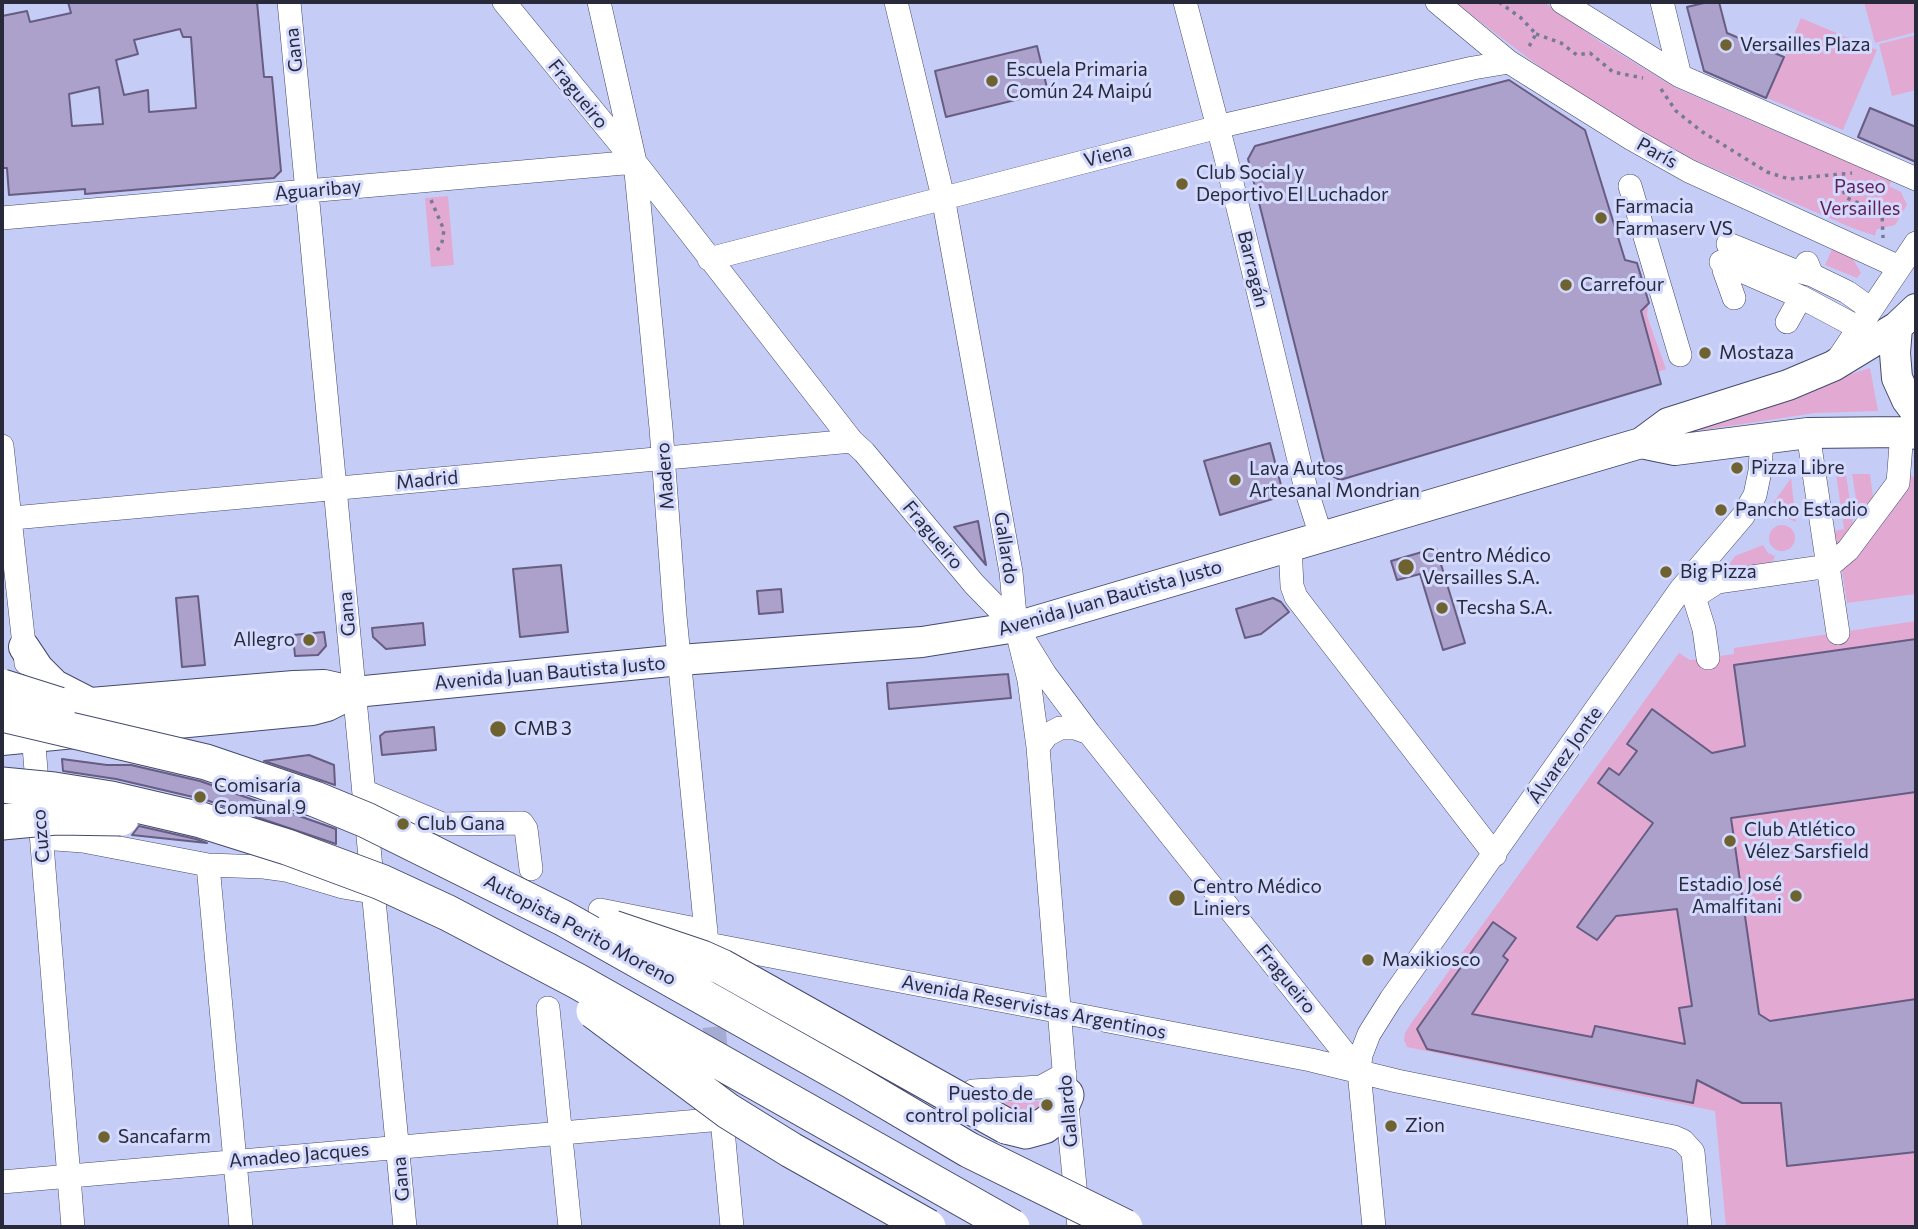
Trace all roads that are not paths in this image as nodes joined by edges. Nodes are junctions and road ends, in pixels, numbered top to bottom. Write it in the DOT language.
graph roads {
  1 [pos="289,2"];
  2 [pos="504,2"];
  3 [pos="599,2"];
  4 [pos="896,2"];
  5 [pos="1185,2"];
  6 [pos="1437,2"];
  7 [pos="1562,2"];
  8 [pos="1662,2"];
  9 [pos="1513,64"];
  10 [pos="1680,76"];
  11 [pos="1218,127"];
  12 [pos="635,162"];
  13 [pos="1916,179"];
  14 [pos="1630,186"];
  15 [pos="308,191"];
  16 [pos="943,197"];
  17 [pos="2,218"];
  18 [pos="1916,243"];
  19 [pos="1729,246"];
  20 [pos="709,258"];
  21 [pos="1889,262"];
  22 [pos="1795,309"];
  23 [pos="1865,318"];
  24 [pos="1907,318"];
  25 [pos="1680,355"];
  26 [pos="1833,366"];
  27 [pos="1911,426"];
  28 [pos="1808,433"];
  29 [pos="1762,438"];
  30 [pos="852,440"];
  31 [pos="1641,443"];
  32 [pos="2,446"];
  33 [pos="664,459"];
  34 [pos="335,488"];
  35 [pos="5,519"];
  36 [pos="1321,536"];
  37 [pos="1290,545"];
  38 [pos="1829,566"];
  39 [pos="1688,593"];
  40 [pos="1016,627"];
  41 [pos="1838,633"];
  42 [pos="24,647"];
  43 [pos="1708,658"];
  44 [pos="680,660"];
  45 [pos="2,687"];
  46 [pos="355,692"];
  47 [pos="91,703"];
  48 [pos="17,719"];
  49 [pos="1088,733"];
  50 [pos="2,740"];
  51 [pos="1038,747"];
  52 [pos="2,785"];
  53 [pos="364,791"];
  54 [pos="315,799"];
  55 [pos="38,800"];
  56 [pos="2,803"];
  57 [pos="201,820"];
  58 [pos="2,822"];
  59 [pos="41,838"];
  60 [pos="1495,855"];
  61 [pos="208,866"];
  62 [pos="531,869"];
  63 [pos="373,892"];
  64 [pos="600,910"];
  65 [pos="563,918"];
  66 [pos="500,939"];
  67 [pos="707,943"];
  68 [pos="548,1008"];
  69 [pos="1060,1012"];
  70 [pos="1359,1071"];
  71 [pos="1065,1085"];
  72 [pos="973,1091"];
  73 [pos="561,1133"];
  74 [pos="398,1147"];
  75 [pos="235,1160"];
  76 [pos="69,1176"];
  77 [pos="2,1182"];
  78 [pos="74,1227"];
  79 [pos="241,1227"];
  80 [pos="405,1227"];
  81 [pos="569,1227"];
  82 [pos="732,1227"];
  83 [pos="928,1227"];
  84 [pos="1012,1227"];
  85 [pos="1079,1227"];
  86 [pos="1125,1227"];
  87 [pos="1374,1227"];
  88 [pos="1700,1227"];
  1 -- 15 [label="street, Gana"];
  2 -- 12 [label="street, Fragueiro"];
  3 -- 12 [label="street, Madero"];
  4 -- 16 [label="street, Gallardo"];
  5 -- 11 [label="street, Barragán"];
  6 -- 9 [label="street, París"];
  7 -- 10 [label="street"];
  8 -- 10 [label="street"];
  9 -- 11 [label="street, Viena"];
  9 -- 21 [label="street, París"];
  10 -- 13 [label="street"];
  11 -- 16 [label="street, Viena"];
  11 -- 36 [label="street, Barragán"];
  12 -- 15 [label="street, Aguaribay"];
  12 -- 20 [label="street, Fragueiro"];
  12 -- 33 [label="street, Madero"];
  14 -- 25 [label="street"];
  15 -- 17 [label="street, Aguaribay"];
  15 -- 34 [label="street, Gana"];
  16 -- 20 [label="street, Viena"];
  16 -- 40 [label="street, Gallardo"];
  18 -- 21 [label="street"];
  19 -- 22 [label="street"];
  19 -- 22 [label="street"];
  19 -- 23 [label="street"];
  20 -- 30 [label="street, Fragueiro"];
  21 -- 23 [label="street"];
  22 -- 23 [label="street"];
  23 -- 26 [label="street"];
  24 -- 26 [label="main road, Avenida Juan Bautista Justo"];
  24 -- 27 [label="main road"];
  26 -- 31 [label="main road, Avenida Juan Bautista Justo"];
  27 -- 28 [label="main road, Avenida Juan Bautista Justo"];
  27 -- 38 [label="street"];
  28 -- 29 [label="main road, Avenida Juan Bautista Justo"];
  28 -- 38 [label="street"];
  29 -- 31 [label="main road, Avenida Juan Bautista Justo"];
  29 -- 39 [label="street, Álvarez Jonte"];
  30 -- 33 [label="street, Madrid"];
  30 -- 40 [label="street, Fragueiro"];
  31 -- 36 [label="main road, Avenida Juan Bautista Justo"];
  32 -- 35 [label="street, Cuzco"];
  33 -- 34 [label="street, Madrid"];
  33 -- 44 [label="street, Madero"];
  34 -- 35 [label="street, Madrid"];
  34 -- 46 [label="street, Gana"];
  35 -- 42 [label="street, Cuzco"];
  36 -- 37 [label="main road, Avenida Juan Bautista Justo"];
  37 -- 40 [label="main road, Avenida Juan Bautista Justo"];
  37 -- 60 [label="street"];
  38 -- 39 [label="street"];
  38 -- 41 [label="street"];
  39 -- 43 [label="street"];
  39 -- 60 [label="street, Álvarez Jonte"];
  40 -- 44 [label="main road, Avenida Juan Bautista Justo"];
  40 -- 49 [label="street, Fragueiro"];
  40 -- 51 [label="street, Gallardo"];
  42 -- 47 [label="main road"];
  42 -- 48 [label="street, Cuzco"];
  44 -- 46 [label="main road, Avenida Juan Bautista Justo"];
  44 -- 67 [label="street, Madero"];
  45 -- 54 [label="highway, bridge"];
  46 -- 47 [label="main road, Avenida Juan Bautista Justo"];
  46 -- 48 [label="main road, Avenida Juan Bautista Justo"];
  46 -- 53 [label="street, Gana"];
  47 -- 48 [label="main road, Avenida Juan Bautista Justo"];
  48 -- 50 [label="main road, Avenida Juan Bautista Justo"];
  48 -- 54 [label="highway, Autopista Perito Moreno, bridge"];
  48 -- 55 [label="street, Cuzco"];
  49 -- 51 [label="street"];
  49 -- 70 [label="street, Fragueiro"];
  51 -- 69 [label="street, Gallardo"];
  52 -- 57 [label="highway, bridge"];
  53 -- 62 [label="street"];
  53 -- 63 [label="street, Gana"];
  54 -- 65 [label="highway, Autopista Perito Moreno, bridge"];
  55 -- 56 [label="street"];
  55 -- 59 [label="street, Cuzco"];
  57 -- 58 [label="highway, bridge"];
  57 -- 66 [label="highway, bridge"];
  59 -- 61 [label="street"];
  59 -- 76 [label="street, Cuzco"];
  60 -- 70 [label="street, Álvarez Jonte"];
  61 -- 63 [label="street"];
  61 -- 75 [label="street"];
  63 -- 74 [label="street, Gana"];
  64 -- 67 [label="street, Avenida Reservistas Argentinos"];
  65 -- 71 [label="highway, bridge"];
  65 -- 86 [label="highway, Autopista Perito Moreno, bridge"];
  66 -- 83 [label="highway, bridge"];
  66 -- 84 [label="highway, bridge"];
  67 -- 69 [label="street, Avenida Reservistas Argentinos"];
  68 -- 73 [label="street"];
  69 -- 70 [label="street, Avenida Reservistas Argentinos"];
  69 -- 71 [label="street, Gallardo"];
  70 -- 87 [label="street"];
  70 -- 88 [label="street, Avenida Reservistas Argentinos"];
  71 -- 72 [label="street"];
  71 -- 85 [label="street, Gallardo"];
  73 -- 74 [label="street, Amadeo Jacques"];
  73 -- 81 [label="street"];
  73 -- 82 [label="street, Amadeo Jacques"];
  74 -- 75 [label="street, Amadeo Jacques"];
  74 -- 80 [label="street, Gana"];
  75 -- 76 [label="street, Amadeo Jacques"];
  75 -- 79 [label="street"];
  76 -- 77 [label="street, Amadeo Jacques"];
  76 -- 78 [label="street, Cuzco"];
}
